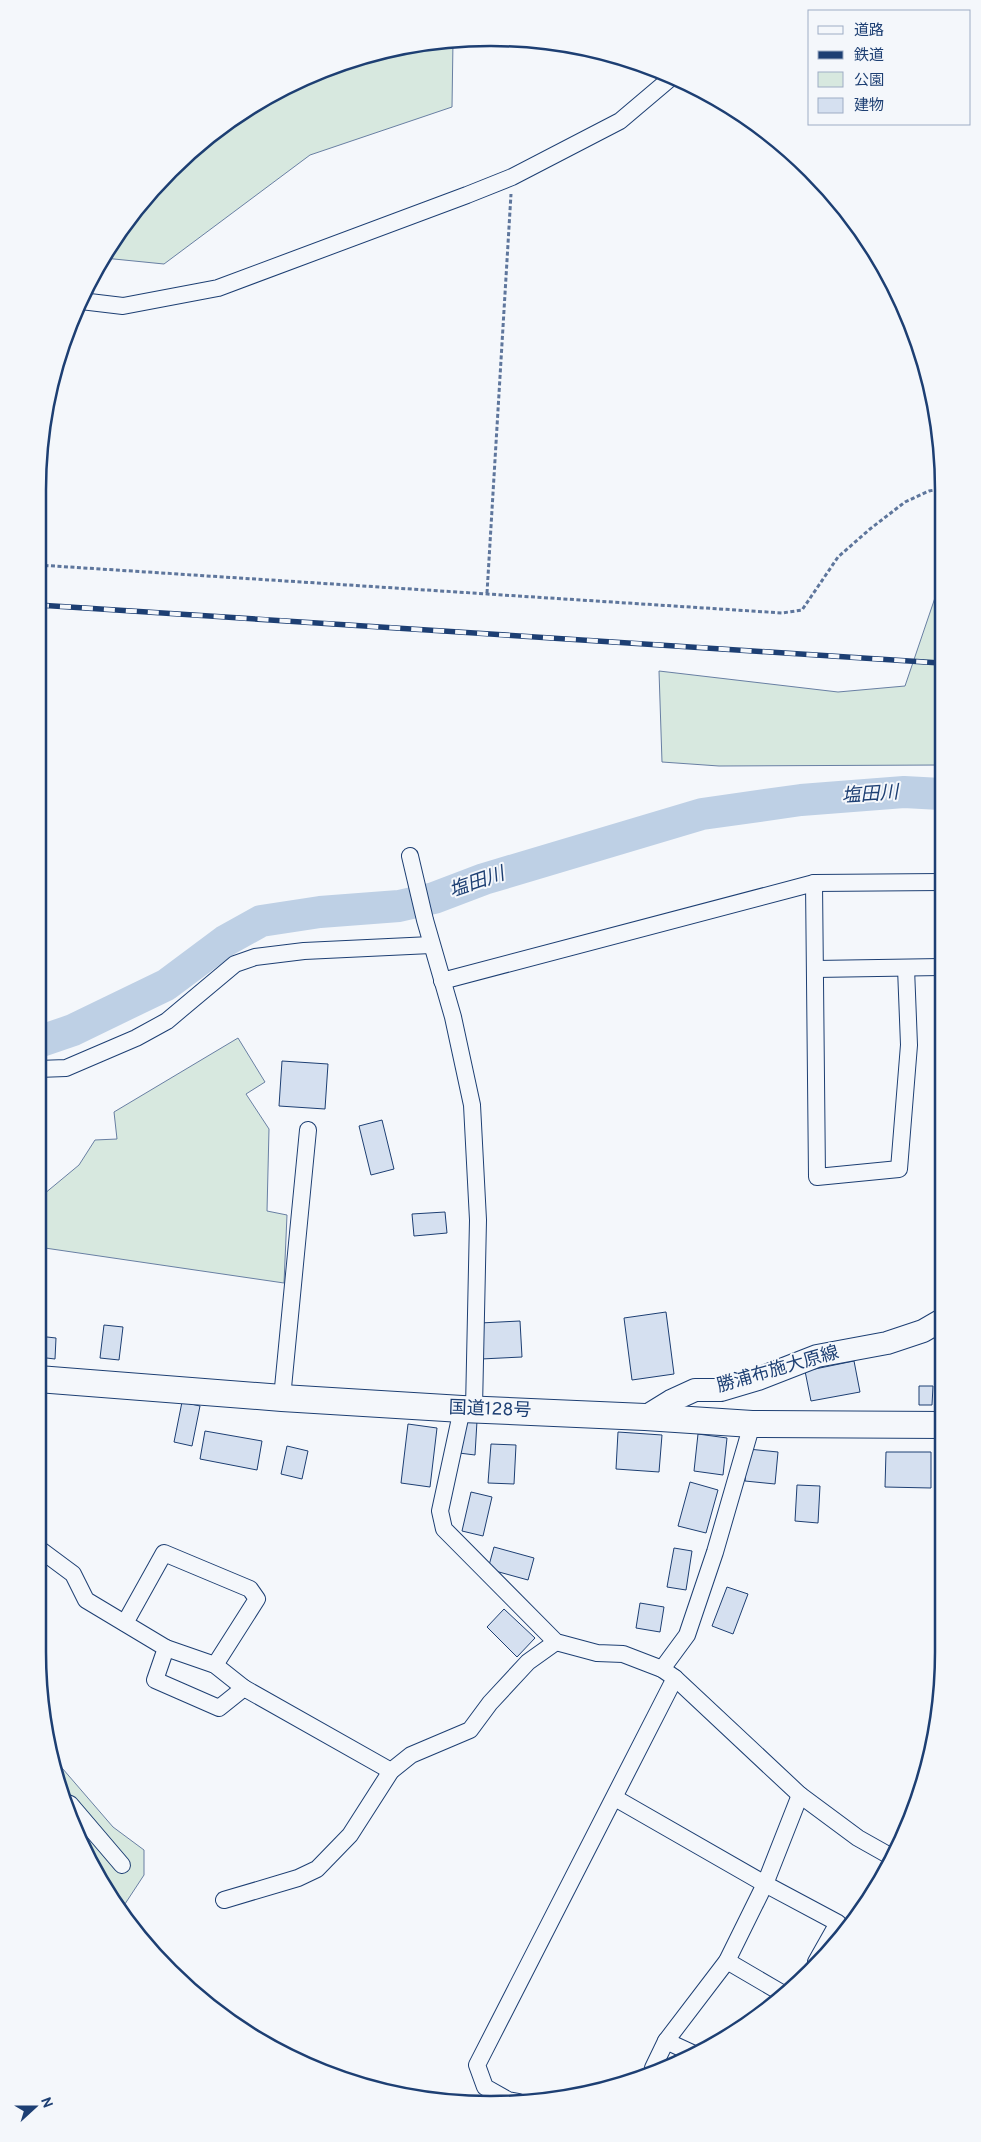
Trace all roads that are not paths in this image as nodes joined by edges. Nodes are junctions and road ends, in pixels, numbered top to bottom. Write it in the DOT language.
graph roads {
  1 [pos="665,82"];
  2 [pos="88,302"];
  3 [pos="410,856"];
  4 [pos="935,882"];
  5 [pos="814,883"];
  6 [pos="432,945"];
  7 [pos="935,967"];
  8 [pos="906,968"];
  9 [pos="815,970"];
  10 [pos="442,981"];
  11 [pos="46,1069"];
  12 [pos="308,1130"];
  13 [pos="935,1324"];
  14 [pos="46,1381"];
  15 [pos="282,1398"];
  16 [pos="468,1409"];
  17 [pos="645,1417"];
  18 [pos="752,1424"];
  19 [pos="935,1425"];
  20 [pos="46,1554"];
  21 [pos="125,1623"];
  22 [pos="556,1642"];
  23 [pos="166,1648"];
  24 [pos="215,1665"];
  25 [pos="669,1673"];
  26 [pos="244,1688"];
  27 [pos="391,1771"];
  28 [pos="800,1795"];
  29 [pos="615,1798"];
  30 [pos="76,1811"];
  31 [pos="886,1854"];
  32 [pos="122,1865"];
  33 [pos="765,1884"];
  34 [pos="224,1900"];
  35 [pos="828,1941"];
  36 [pos="726,1961"];
  37 [pos="777,1991"];
  38 [pos="666,2041"];
  39 [pos="686,2050"];
  40 [pos="654,2065"];
  41 [pos="500,2096"];
  1 -- 2 [label="street"];
  3 -- 6 [label="street"];
  4 -- 5 [label="street"];
  5 -- 9 [label="street"];
  5 -- 10 [label="street"];
  6 -- 10 [label="street"];
  6 -- 11 [label="street"];
  7 -- 8 [label="street"];
  8 -- 9 [label="street"];
  8 -- 9 [label="street"];
  10 -- 16 [label="street"];
  12 -- 15 [label="street"];
  13 -- 17 [label="main road, 勝浦布施大原線"];
  14 -- 15 [label="highway, 国道128号"];
  15 -- 16 [label="highway, 国道128号"];
  16 -- 17 [label="highway, 国道128号"];
  16 -- 22 [label="street"];
  17 -- 18 [label="highway, 国道128号"];
  18 -- 19 [label="highway, 国道128号"];
  18 -- 25 [label="street"];
  20 -- 21 [label="street"];
  21 -- 23 [label="street"];
  21 -- 24 [label="street"];
  22 -- 25 [label="street"];
  22 -- 27 [label="street"];
  23 -- 24 [label="street"];
  23 -- 26 [label="street"];
  24 -- 26 [label="street"];
  25 -- 28 [label="street"];
  25 -- 29 [label="street"];
  26 -- 27 [label="street"];
  27 -- 34 [label="street"];
  28 -- 31 [label="street"];
  28 -- 33 [label="street"];
  29 -- 33 [label="street"];
  29 -- 41 [label="street"];
  30 -- 32 [label="street"];
  33 -- 35 [label="street"];
  33 -- 36 [label="street"];
  36 -- 37 [label="street"];
  36 -- 38 [label="street"];
  38 -- 39 [label="street"];
  38 -- 40 [label="street"];
}
